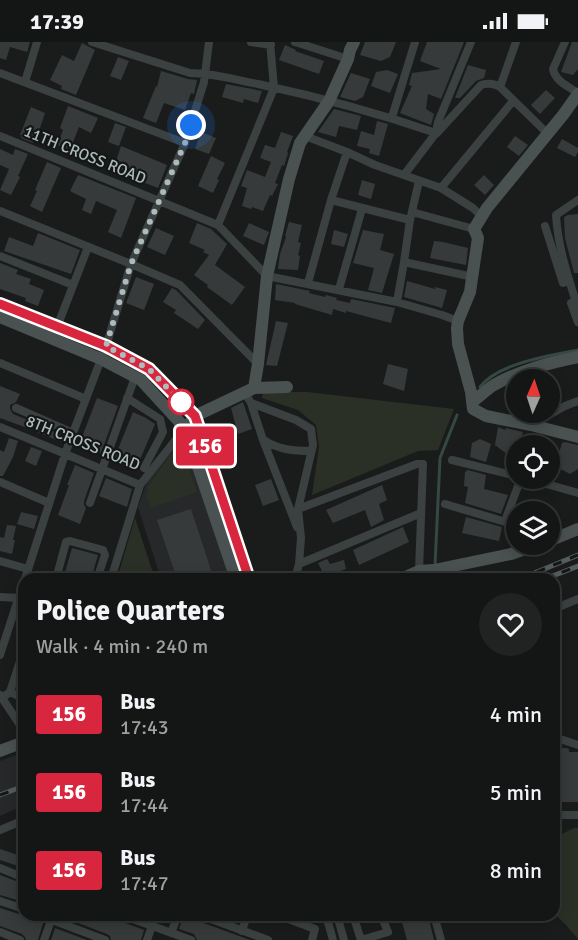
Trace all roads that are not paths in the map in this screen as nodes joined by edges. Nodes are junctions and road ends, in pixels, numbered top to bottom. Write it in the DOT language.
graph roads {
  1 [pos="37,42"];
  2 [pos="92,42"];
  3 [pos="208,42"];
  4 [pos="251,42"];
  5 [pos="295,42"];
  6 [pos="354,42"];
  7 [pos="415,42"];
  8 [pos="471,42"];
  9 [pos="516,42"];
  10 [pos="566,42"];
  11 [pos="270,44"];
  12 [pos="348,59"];
  13 [pos="0,73"];
  14 [pos="205,73"];
  15 [pos="25,82"];
  16 [pos="500,87"];
  17 [pos="274,88"];
  18 [pos="578,94"];
  19 [pos="513,100"];
  20 [pos="329,101"];
  21 [pos="392,117"];
  22 [pos="436,133"];
  23 [pos="547,133"];
  24 [pos="0,136"];
  25 [pos="305,136"];
  26 [pos="185,143"];
  27 [pos="347,152"];
  28 [pos="404,175"];
  29 [pos="419,181"];
  30 [pos="441,188"];
  31 [pos="331,200"];
  32 [pos="578,200"];
  33 [pos="158,201"];
  34 [pos="362,209"];
  35 [pos="0,211"];
  36 [pos="411,216"];
  37 [pos="482,217"];
  38 [pos="218,225"];
  39 [pos="545,226"];
  40 [pos="474,229"];
  41 [pos="88,247"];
  42 [pos="0,256"];
  43 [pos="559,261"];
  44 [pos="404,262"];
  45 [pos="131,264"];
  46 [pos="267,276"];
  47 [pos="473,277"];
  48 [pos="308,283"];
  49 [pos="73,285"];
  50 [pos="339,290"];
  51 [pos="397,302"];
  52 [pos="0,304"];
  53 [pos="578,308"];
  54 [pos="0,317"];
  55 [pos="458,321"];
  56 [pos="578,322"];
  57 [pos="57,327"];
  58 [pos="106,346"];
  59 [pos="578,357"];
  60 [pos="102,359"];
  61 [pos="0,363"];
  62 [pos="258,364"];
  63 [pos="135,377"];
  64 [pos="287,387"];
  65 [pos="250,395"];
  66 [pos="127,398"];
  67 [pos="86,399"];
  68 [pos="578,401"];
  69 [pos="472,402"];
  70 [pos="16,408"];
  71 [pos="195,416"];
  72 [pos="531,425"];
  73 [pos="0,427"];
  74 [pos="185,428"];
  75 [pos="73,433"];
  76 [pos="578,438"];
  77 [pos="263,440"];
  78 [pos="312,451"];
  79 [pos="65,454"];
  80 [pos="452,460"];
  81 [pos="144,468"];
  82 [pos="102,469"];
  83 [pos="506,474"];
  84 [pos="0,482"];
  85 [pos="140,485"];
  86 [pos="560,488"];
  87 [pos="518,489"];
  88 [pos="578,493"];
  89 [pos="49,503"];
  90 [pos="90,503"];
  91 [pos="445,504"];
  92 [pos="298,509"];
  93 [pos="421,513"];
  94 [pos="505,521"];
  95 [pos="578,529"];
  96 [pos="560,536"];
  97 [pos="301,538"];
  98 [pos="506,555"];
  99 [pos="0,561"];
  100 [pos="299,564"];
  101 [pos="28,569"];
  102 [pos="419,571"];
  103 [pos="27,573"];
  104 [pos="58,573"];
  105 [pos="99,573"];
  106 [pos="113,573"];
  107 [pos="234,573"];
  108 [pos="247,573"];
  109 [pos="297,573"];
  110 [pos="414,573"];
  111 [pos="0,597"];
  112 [pos="18,597"];
  113 [pos="578,599"];
  114 [pos="18,600"];
  115 [pos="560,606"];
  116 [pos="0,655"];
  117 [pos="18,667"];
  118 [pos="10,692"];
  119 [pos="1,696"];
  120 [pos="18,696"];
  121 [pos="18,722"];
  122 [pos="560,739"];
  123 [pos="18,744"];
  124 [pos="578,745"];
  125 [pos="0,751"];
  126 [pos="560,814"];
  127 [pos="578,815"];
  128 [pos="18,822"];
  129 [pos="0,830"];
  130 [pos="0,868"];
  131 [pos="18,876"];
  132 [pos="0,901"];
  133 [pos="18,907"];
  134 [pos="51,921"];
  135 [pos="61,921"];
  136 [pos="138,921"];
  137 [pos="176,921"];
  138 [pos="216,921"];
  139 [pos="245,921"];
  140 [pos="294,921"];
  141 [pos="328,921"];
  142 [pos="339,921"];
  143 [pos="355,921"];
  144 [pos="383,921"];
  145 [pos="436,921"];
  146 [pos="152,926"];
  147 [pos="242,931"];
  148 [pos="0,932"];
  149 [pos="171,933"];
  150 [pos="20,940"];
  151 [pos="44,940"];
  152 [pos="105,940"];
  153 [pos="147,940"];
  154 [pos="191,940"];
  155 [pos="268,940"];
  156 [pos="312,940"];
  157 [pos="333,940"];
  158 [pos="344,940"];
  159 [pos="361,940"];
  160 [pos="441,940"];
  1 -- 15 [label="street"];
  2 -- 14 [label="street"];
  3 -- 14 [label="street"];
  4 -- 11 [label="street"];
  5 -- 12 [label="street"];
  6 -- 12 [label="street"];
  7 -- 21 [label="street"];
  8 -- 22 [label="street"];
  9 -- 16 [label="street"];
  10 -- 18 [label="street"];
  11 -- 17 [label="street"];
  12 -- 20 [label="street"];
  13 -- 15 [label="street"];
  14 -- 17 [label="street"];
  14 -- 26 [label="street"];
  15 -- 26 [label="street"];
  16 -- 19 [label="street"];
  16 -- 22 [label="street"];
  17 -- 20 [label="street"];
  17 -- 38 [label="street"];
  18 -- 23 [label="street"];
  19 -- 23 [label="street"];
  19 -- 30 [label="street"];
  20 -- 21 [label="street"];
  20 -- 25 [label="street"];
  21 -- 22 [label="street"];
  22 -- 28 [label="street"];
  23 -- 37 [label="street"];
  24 -- 33 [label="street, 11TH CROSS ROAD"];
  25 -- 27 [label="street"];
  25 -- 46 [label="street"];
  26 -- 33 [label="street"];
  27 -- 28 [label="street"];
  27 -- 31 [label="street"];
  28 -- 29 [label="street"];
  29 -- 30 [label="street"];
  29 -- 36 [label="street"];
  30 -- 37 [label="street"];
  31 -- 34 [label="street"];
  31 -- 48 [label="street"];
  32 -- 43 [label="street"];
  33 -- 38 [label="street, 11TH CROSS ROAD"];
  33 -- 45 [label="street"];
  34 -- 36 [label="street"];
  34 -- 50 [label="street"];
  35 -- 41 [label="street"];
  36 -- 40 [label="street"];
  36 -- 44 [label="street"];
  37 -- 40 [label="street"];
  38 -- 46 [label="street"];
  39 -- 43 [label="street"];
  40 -- 47 [label="street"];
  41 -- 45 [label="street"];
  41 -- 49 [label="street"];
  42 -- 49 [label="street"];
  43 -- 53 [label="street"];
  43 -- 56 [label="street"];
  44 -- 47 [label="street"];
  44 -- 51 [label="street"];
  45 -- 58 [label="street"];
  45 -- 62 [label="street"];
  46 -- 48 [label="street"];
  46 -- 62 [label="street"];
  47 -- 55 [label="street"];
  48 -- 50 [label="street"];
  49 -- 57 [label="street"];
  50 -- 51 [label="street"];
  51 -- 55 [label="street"];
  52 -- 57 [label="street"];
  54 -- 60 [label="street"];
  55 -- 69 [label="street"];
  57 -- 58 [label="street"];
  58 -- 60 [label="street"];
  58 -- 71 [label="street"];
  59 -- 69 [label="street"];
  60 -- 63 [label="street"];
  60 -- 67 [label="street"];
  61 -- 67 [label="street"];
  62 -- 65 [label="street"];
  63 -- 66 [label="street"];
  63 -- 74 [label="street"];
  64 -- 65 [label="street"];
  65 -- 71 [label="street"];
  65 -- 77 [label="street"];
  65 -- 78 [label="street"];
  66 -- 81 [label="street"];
  66 -- 82 [label="street"];
  67 -- 75 [label="street"];
  68 -- 72 [label="street"];
  69 -- 72 [label="street"];
  70 -- 75 [label="street"];
  71 -- 74 [label="street, 8TH CROSS ROAD"];
  71 -- 108 [label="street"];
  72 -- 76 [label="street"];
  73 -- 79 [label="street, 8TH CROSS ROAD"];
  74 -- 85 [label="street, 8TH CROSS ROAD"];
  74 -- 107 [label="street"];
  75 -- 79 [label="street"];
  77 -- 78 [label="street"];
  77 -- 97 [label="street"];
  78 -- 92 [label="street"];
  79 -- 82 [label="street, 8TH CROSS ROAD"];
  79 -- 89 [label="street"];
  80 -- 83 [label="street"];
  82 -- 85 [label="street, 8TH CROSS ROAD"];
  82 -- 90 [label="street"];
  84 -- 89 [label="street"];
  85 -- 106 [label="street"];
  86 -- 88 [label="street"];
  87 -- 94 [label="street"];
  89 -- 101 [label="street"];
  91 -- 94 [label="street"];
  92 -- 93 [label="street"];
  92 -- 97 [label="street"];
  93 -- 100 [label="street"];
  93 -- 102 [label="street"];
  95 -- 96 [label="street"];
  97 -- 100 [label="street"];
  98 -- 102 [label="street"];
  99 -- 101 [label="street"];
  100 -- 109 [label="street"];
  101 -- 103 [label="street"];
  102 -- 110 [label="street"];
  104 -- 105 [label="street"];
  111 -- 112 [label="street"];
  113 -- 115 [label="street"];
  114 -- 116 [label="street"];
  117 -- 118 [label="street"];
  118 -- 119 [label="street"];
  118 -- 120 [label="street"];
  119 -- 121 [label="street"];
  122 -- 124 [label="street"];
  123 -- 125 [label="street"];
  126 -- 127 [label="street"];
  128 -- 129 [label="street"];
  130 -- 131 [label="street"];
  132 -- 133 [label="street"];
  134 -- 151 [label="street"];
  135 -- 152 [label="street"];
  136 -- 146 [label="street"];
  137 -- 149 [label="street"];
  138 -- 147 [label="street"];
  139 -- 147 [label="street"];
  140 -- 156 [label="street"];
  141 -- 157 [label="street"];
  142 -- 158 [label="street"];
  143 -- 159 [label="street"];
  144 -- 159 [label="street"];
  145 -- 160 [label="street"];
  146 -- 149 [label="street"];
  146 -- 153 [label="street"];
  147 -- 155 [label="street"];
  148 -- 150 [label="street"];
  149 -- 154 [label="street"];
}
